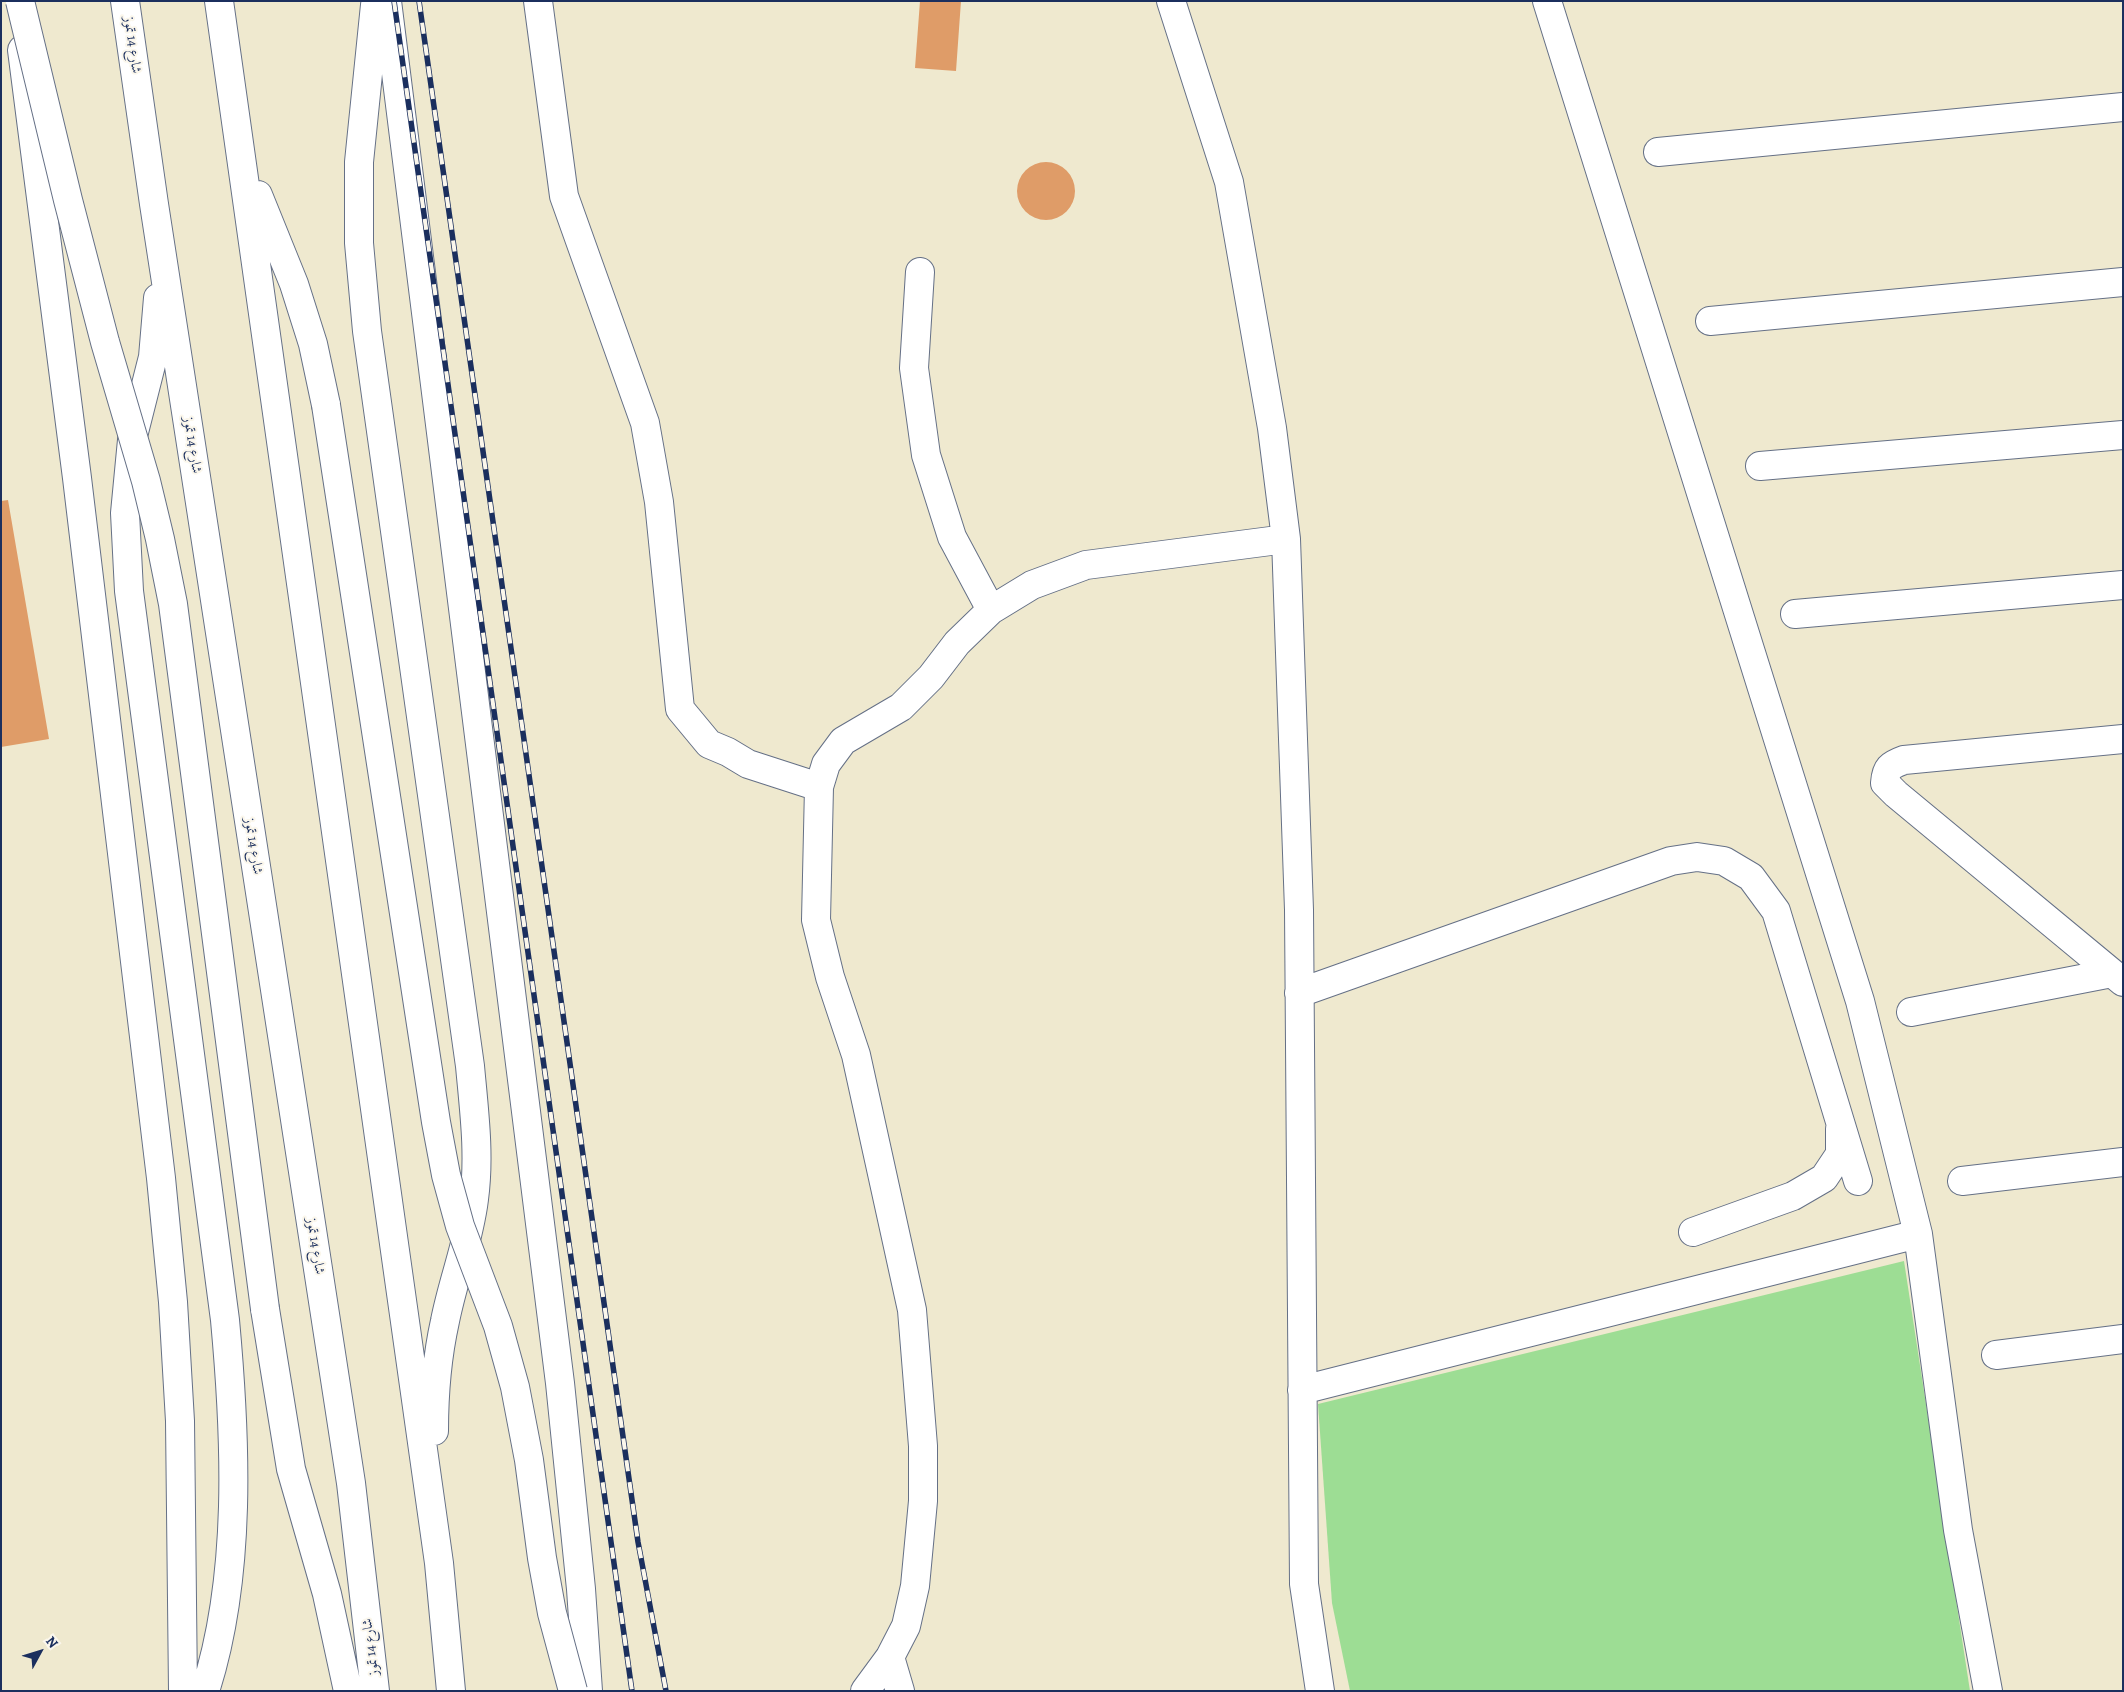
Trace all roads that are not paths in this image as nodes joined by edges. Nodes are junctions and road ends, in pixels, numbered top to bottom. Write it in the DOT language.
graph roads {
  1 [pos="16,1"];
  2 [pos="20,1"];
  3 [pos="125,1"];
  4 [pos="219,1"];
  5 [pos="376,1"];
  6 [pos="387,1"];
  7 [pos="538,1"];
  8 [pos="1171,1"];
  9 [pos="1547,1"];
  10 [pos="2123,107"];
  11 [pos="237,122"];
  12 [pos="1658,152"];
  13 [pos="154,204"];
  14 [pos="920,272"];
  15 [pos="2123,282"];
  16 [pos="1710,321"];
  17 [pos="2123,435"];
  18 [pos="1760,466"];
  19 [pos="1286,539"];
  20 [pos="2123,585"];
  21 [pos="991,610"];
  22 [pos="1795,614"];
  23 [pos="2123,739"];
  24 [pos="819,787"];
  25 [pos="2117,978"];
  26 [pos="1299,993"];
  27 [pos="1911,1012"];
  28 [pos="1840,1120"];
  29 [pos="2123,1162"];
  30 [pos="1962,1181"];
  31 [pos="1858,1182"];
  32 [pos="1693,1232"];
  33 [pos="1918,1234"];
  34 [pos="2123,1339"];
  35 [pos="1996,1355"];
  36 [pos="1302,1390"];
  37 [pos="438,1563"];
  38 [pos="890,1657"];
  39 [pos="183,1691"];
  40 [pos="205,1691"];
  41 [pos="348,1691"];
  42 [pos="375,1691"];
  43 [pos="451,1691"];
  44 [pos="573,1691"];
  45 [pos="588,1691"];
  46 [pos="865,1691"];
  47 [pos="900,1691"];
  48 [pos="1320,1691"];
  49 [pos="1988,1691"];
  1 -- 39 [label="main road"];
  2 -- 41 [label="main road, bridge"];
  3 -- 13 [label="main road, شارع 14 تموز"];
  4 -- 11 [label="main road"];
  5 -- 37 [label="main road"];
  6 -- 45 [label="main road"];
  7 -- 24 [label="main road"];
  8 -- 19 [label="main road"];
  9 -- 33 [label="main road"];
  10 -- 12 [label="main road"];
  11 -- 37 [label="main road"];
  11 -- 44 [label="main road, bridge"];
  13 -- 40 [label="main road"];
  13 -- 42 [label="main road, شارع 14 تموز"];
  14 -- 21 [label="main road"];
  15 -- 16 [label="main road"];
  17 -- 18 [label="main road"];
  19 -- 21 [label="main road"];
  19 -- 26 [label="main road"];
  20 -- 22 [label="main road"];
  21 -- 24 [label="main road"];
  23 -- 25 [label="main road"];
  24 -- 38 [label="main road"];
  25 -- 27 [label="main road"];
  26 -- 28 [label="main road"];
  26 -- 36 [label="main road"];
  28 -- 31 [label="main road"];
  28 -- 32 [label="main road"];
  29 -- 30 [label="main road"];
  33 -- 36 [label="main road"];
  33 -- 49 [label="main road"];
  34 -- 35 [label="main road"];
  36 -- 48 [label="main road"];
  37 -- 43 [label="main road"];
  38 -- 46 [label="main road"];
  38 -- 47 [label="main road"];
}
